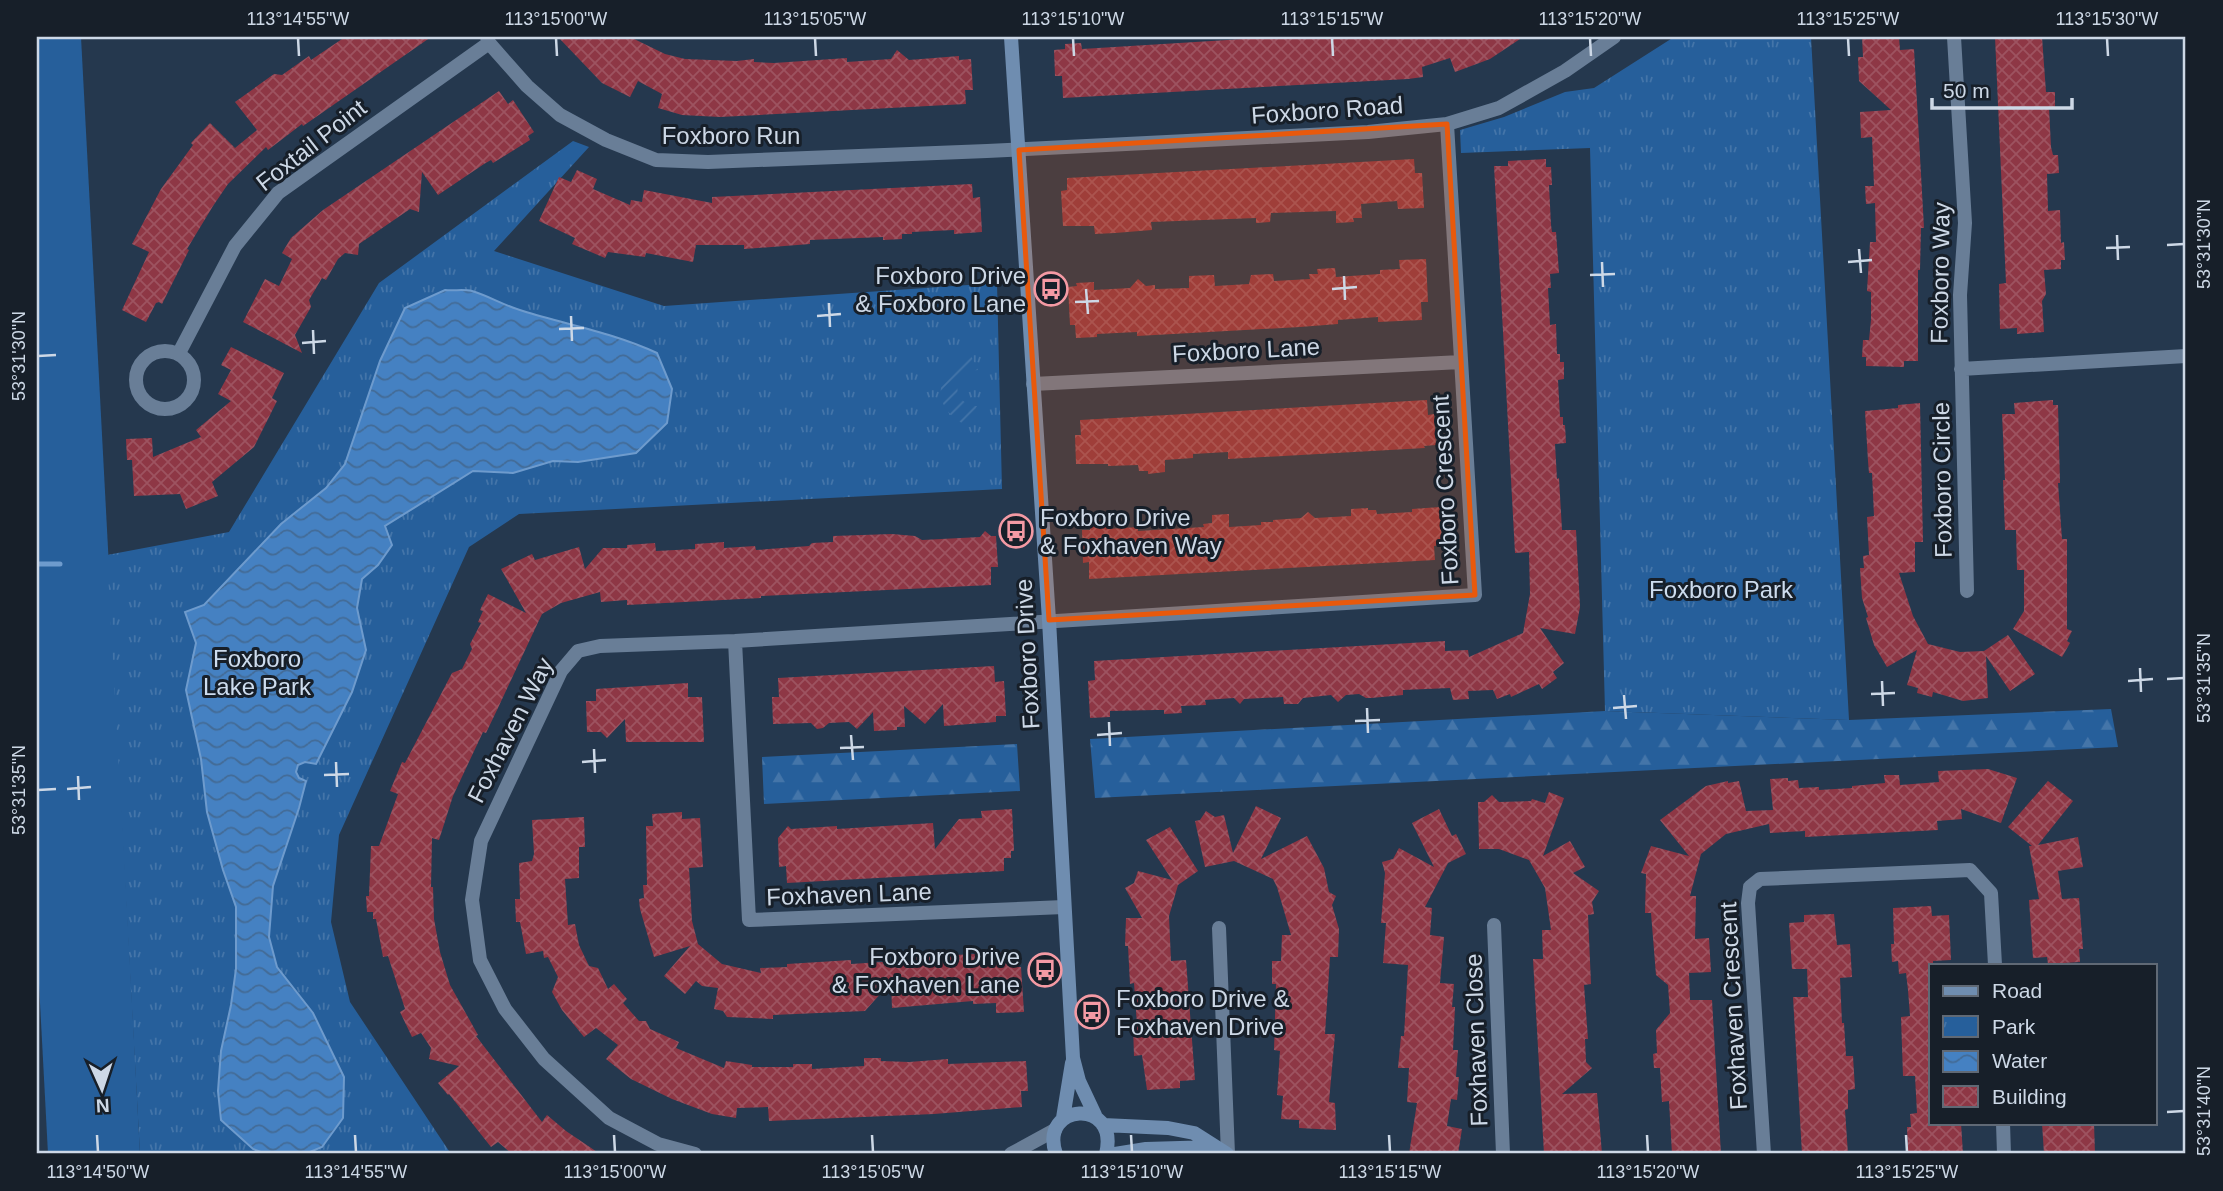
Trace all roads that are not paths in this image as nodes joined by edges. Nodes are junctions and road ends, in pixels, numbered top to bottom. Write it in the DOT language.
graph roads {
  1 [pos="1011,37"];
  2 [pos="1614,37"];
  3 [pos="1954,37"];
  4 [pos="488,40"];
  5 [pos="1447,124"];
  6 [pos="1019,150"];
  7 [pos="178,354"];
  8 [pos="2186,356"];
  9 [pos="1461,362"];
  10 [pos="1961,369"];
  11 [pos="1033,384"];
  12 [pos="1967,591"];
  13 [pos="1049,620"];
  14 [pos="735,640"];
  15 [pos="1064,907"];
  16 [pos="1494,925"];
  17 [pos="1219,928"];
  18 [pos="1995,964"];
  19 [pos="1073,1058"];
  20 [pos="1099,1120"];
  21 [pos="1059,1124"];
  22 [pos="2003,1124"];
  23 [pos="1223,1152"];
  24 [pos="695,1154"];
  25 [pos="1011,1154"];
  26 [pos="1056,1154"];
  27 [pos="1106,1154"];
  28 [pos="1115,1154"];
  29 [pos="1503,1154"];
  30 [pos="1764,1154"];
  31 [pos="2004,1154"];
  1 -- 6 [label="street, Foxboro Drive"];
  2 -- 5 [label="street, Foxboro Road"];
  3 -- 10 [label="street, Foxboro Way"];
  4 -- 6 [label="street, Foxboro Run"];
  4 -- 7 [label="street, Foxtail Point"];
  5 -- 6 [label="street, Foxboro Road"];
  5 -- 9 [label="street, Foxboro Crescent"];
  6 -- 11 [label="street, Foxboro Drive"];
  7 -- 7 [label="street"];
  8 -- 10 [label="street, Foxboro Way"];
  9 -- 11 [label="street, Foxboro Lane"];
  9 -- 13 [label="street, Foxboro Crescent"];
  10 -- 12 [label="street, Foxboro Circle"];
  11 -- 13 [label="street, Foxboro Drive"];
  13 -- 14 [label="street, Foxhaven Way"];
  13 -- 15 [label="street, Foxboro Drive"];
  14 -- 15 [label="street, Foxhaven Lane"];
  14 -- 24 [label="street, Foxhaven Way"];
  15 -- 19 [label="street, Foxboro Drive"];
  16 -- 29 [label="street, Foxhaven Close"];
  17 -- 23 [label="street"];
  18 -- 30 [label="street, Foxhaven Crescent"];
  19 -- 20 [label="street, Foxboro Drive"];
  19 -- 21 [label="street, Foxboro Drive"];
  20 -- 21 [label="street"];
  20 -- 23 [label="street"];
  20 -- 27 [label="street, Foxboro Drive"];
  21 -- 25 [label="street"];
  21 -- 26 [label="street, Foxboro Drive"];
  22 -- 31 [label="street"];
  23 -- 28 [label="street"];
}
